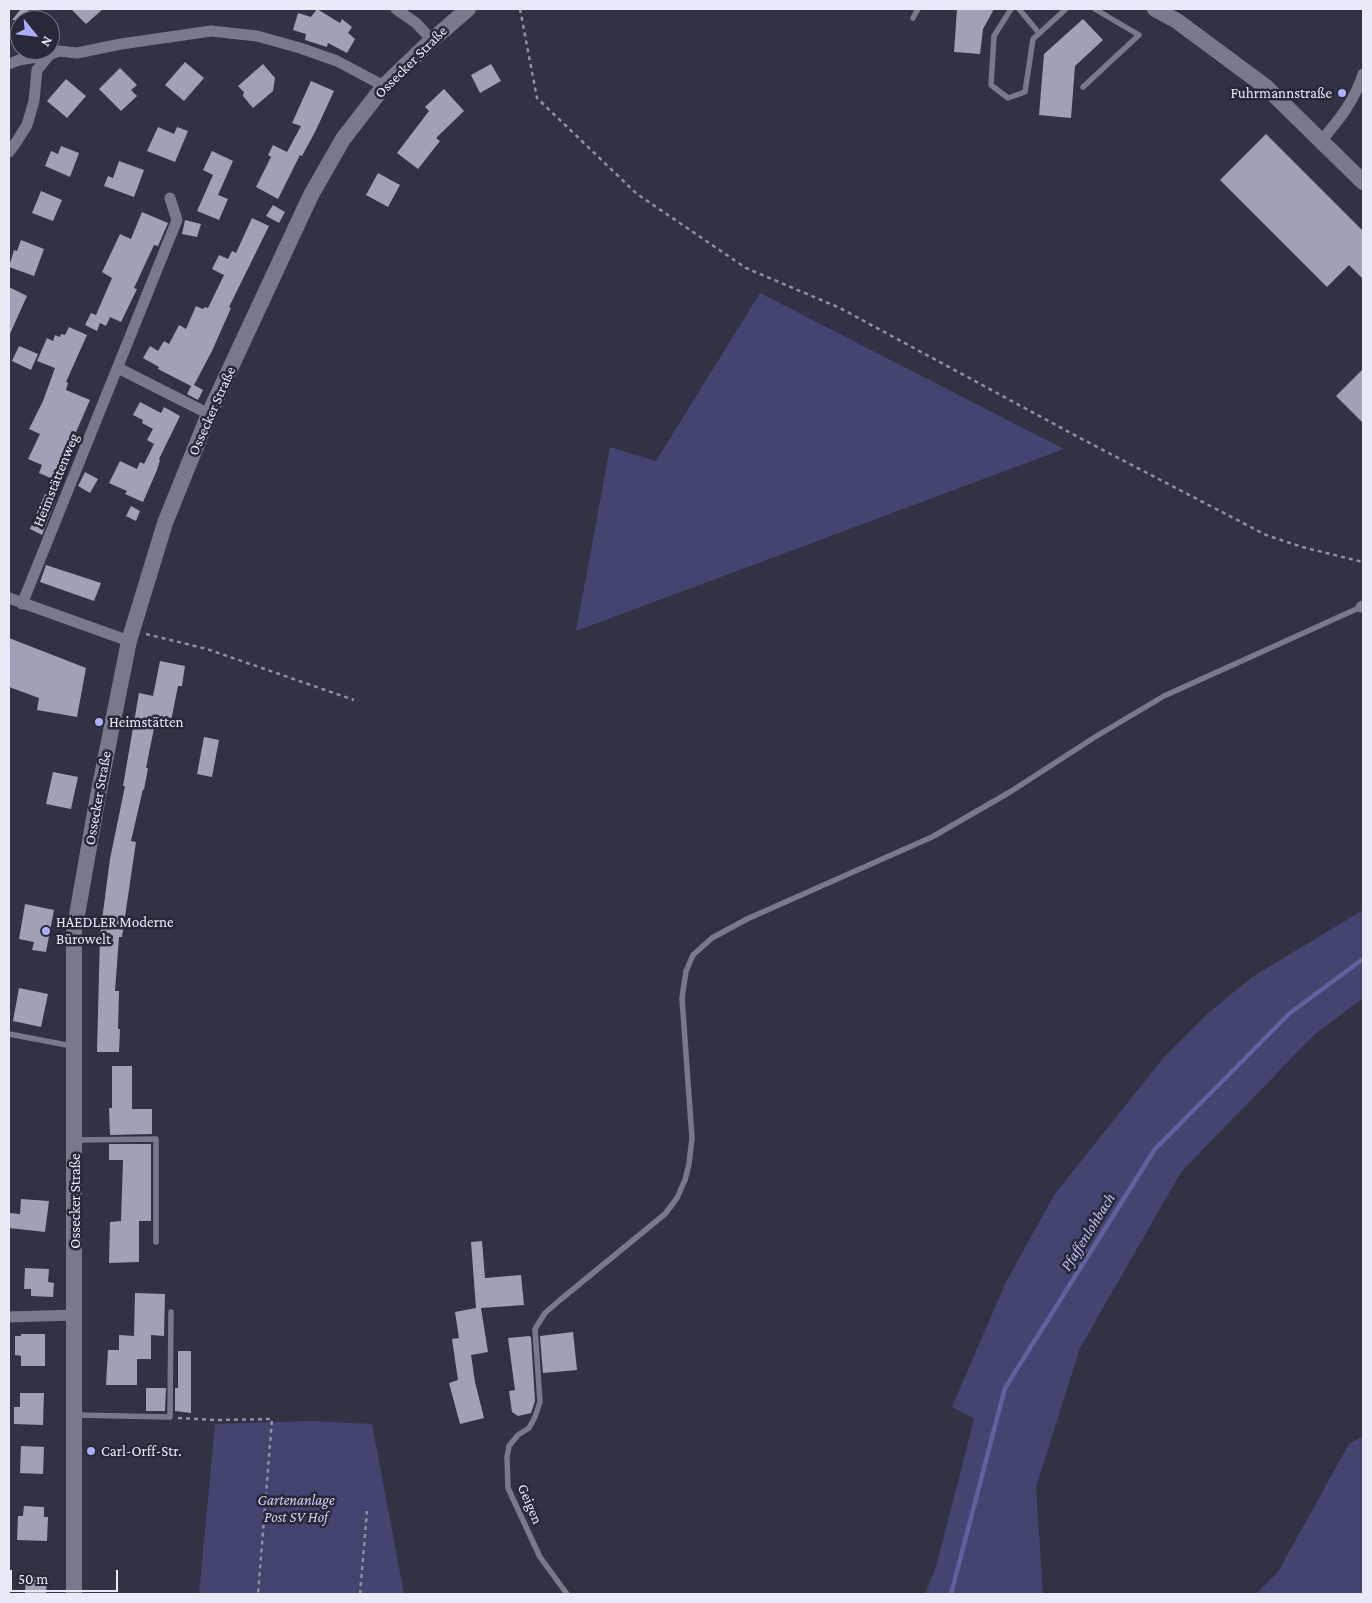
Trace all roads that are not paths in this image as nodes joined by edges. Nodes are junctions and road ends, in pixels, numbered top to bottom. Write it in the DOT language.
graph roads {
  1 [pos="396,9"];
  2 [pos="468,9"];
  3 [pos="918,9"];
  4 [pos="1011,9"];
  5 [pos="1019,9"];
  6 [pos="1066,9"];
  7 [pos="1094,9"];
  8 [pos="1155,9"];
  9 [pos="913,18"];
  10 [pos="1038,33"];
  11 [pos="432,40"];
  12 [pos="60,51"];
  13 [pos="45,60"];
  14 [pos="1363,74"];
  15 [pos="384,86"];
  16 [pos="1083,87"];
  17 [pos="1322,140"];
  18 [pos="9,152"];
  19 [pos="1363,182"];
  20 [pos="170,198"];
  21 [pos="118,368"];
  22 [pos="209,414"];
  23 [pos="9,598"];
  24 [pos="22,604"];
  25 [pos="1362,607"];
  26 [pos="129,641"];
  27 [pos="9,1034"];
  28 [pos="74,1046"];
  29 [pos="74,1140"];
  30 [pos="156,1242"];
  31 [pos="171,1312"];
  32 [pos="75,1315"];
  33 [pos="9,1317"];
  34 [pos="73,1415"];
  35 [pos="74,1594"];
  36 [pos="567,1594"];
  1 -- 11 [label="street"];
  2 -- 11 [label="street, Ossecker Straße"];
  3 -- 9 [label="lane"];
  4 -- 10 [label="lane"];
  5 -- 10 [label="lane"];
  6 -- 10 [label="lane"];
  7 -- 16 [label="lane"];
  8 -- 17 [label="street"];
  11 -- 15 [label="street, Ossecker Straße"];
  12 -- 15 [label="street"];
  13 -- 18 [label="street"];
  14 -- 17 [label="street"];
  15 -- 22 [label="street, Ossecker Straße"];
  17 -- 19 [label="street"];
  20 -- 21 [label="street, Heimstättenweg"];
  21 -- 22 [label="street"];
  21 -- 24 [label="street, Heimstättenweg"];
  22 -- 26 [label="street, Ossecker Straße"];
  23 -- 24 [label="street"];
  24 -- 26 [label="street"];
  25 -- 36 [label="lane, Geigen"];
  26 -- 28 [label="street, Ossecker Straße"];
  27 -- 28 [label="lane"];
  28 -- 29 [label="street, Ossecker Straße"];
  29 -- 30 [label="lane"];
  29 -- 32 [label="street, Ossecker Straße"];
  31 -- 34 [label="lane"];
  32 -- 33 [label="street"];
  32 -- 34 [label="street, Ossecker Straße"];
  34 -- 35 [label="street, Ossecker Straße"];
}
